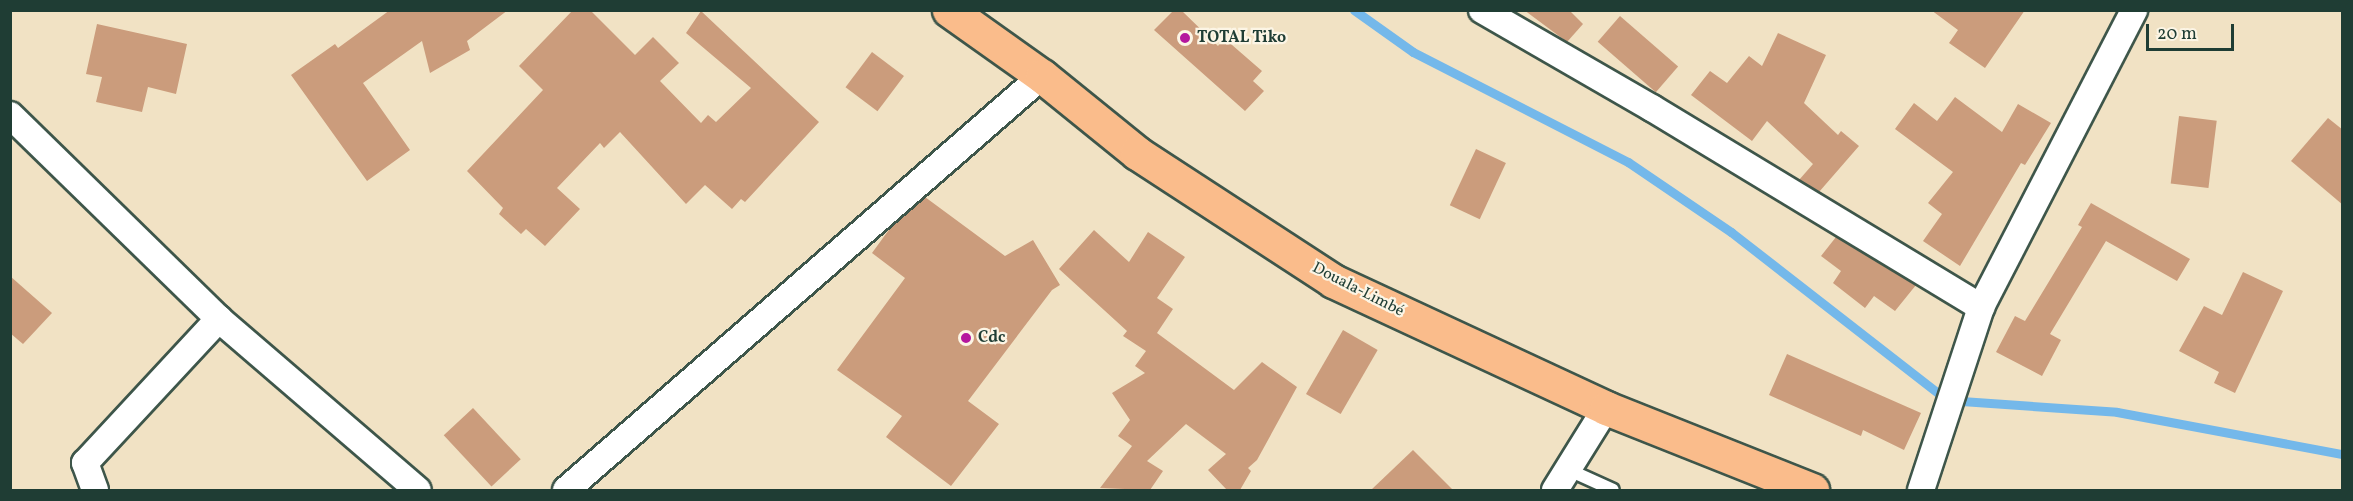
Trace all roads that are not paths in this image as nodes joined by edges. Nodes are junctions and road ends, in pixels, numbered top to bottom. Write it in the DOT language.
graph roads {
  1 [pos="950,10"];
  2 [pos="1482,10"];
  3 [pos="2134,10"];
  4 [pos="1042,76"];
  5 [pos="10,115"];
  6 [pos="1981,307"];
  7 [pos="219,319"];
  8 [pos="1606,408"];
  9 [pos="1562,480"];
  10 [pos="95,490"];
  11 [pos="418,490"];
  12 [pos="566,490"];
  13 [pos="1613,490"];
  14 [pos="1812,490"];
  15 [pos="1921,490"];
  1 -- 4 [label="highway, Douala-Limbé"];
  2 -- 6 [label="street"];
  3 -- 6 [label="street"];
  4 -- 8 [label="highway, Douala-Limbé"];
  4 -- 12 [label="street"];
  5 -- 7 [label="street"];
  6 -- 15 [label="street"];
  7 -- 10 [label="street"];
  7 -- 11 [label="street"];
  8 -- 9 [label="street"];
  8 -- 14 [label="highway, Douala-Limbé"];
  9 -- 13 [label="lane"];
}
